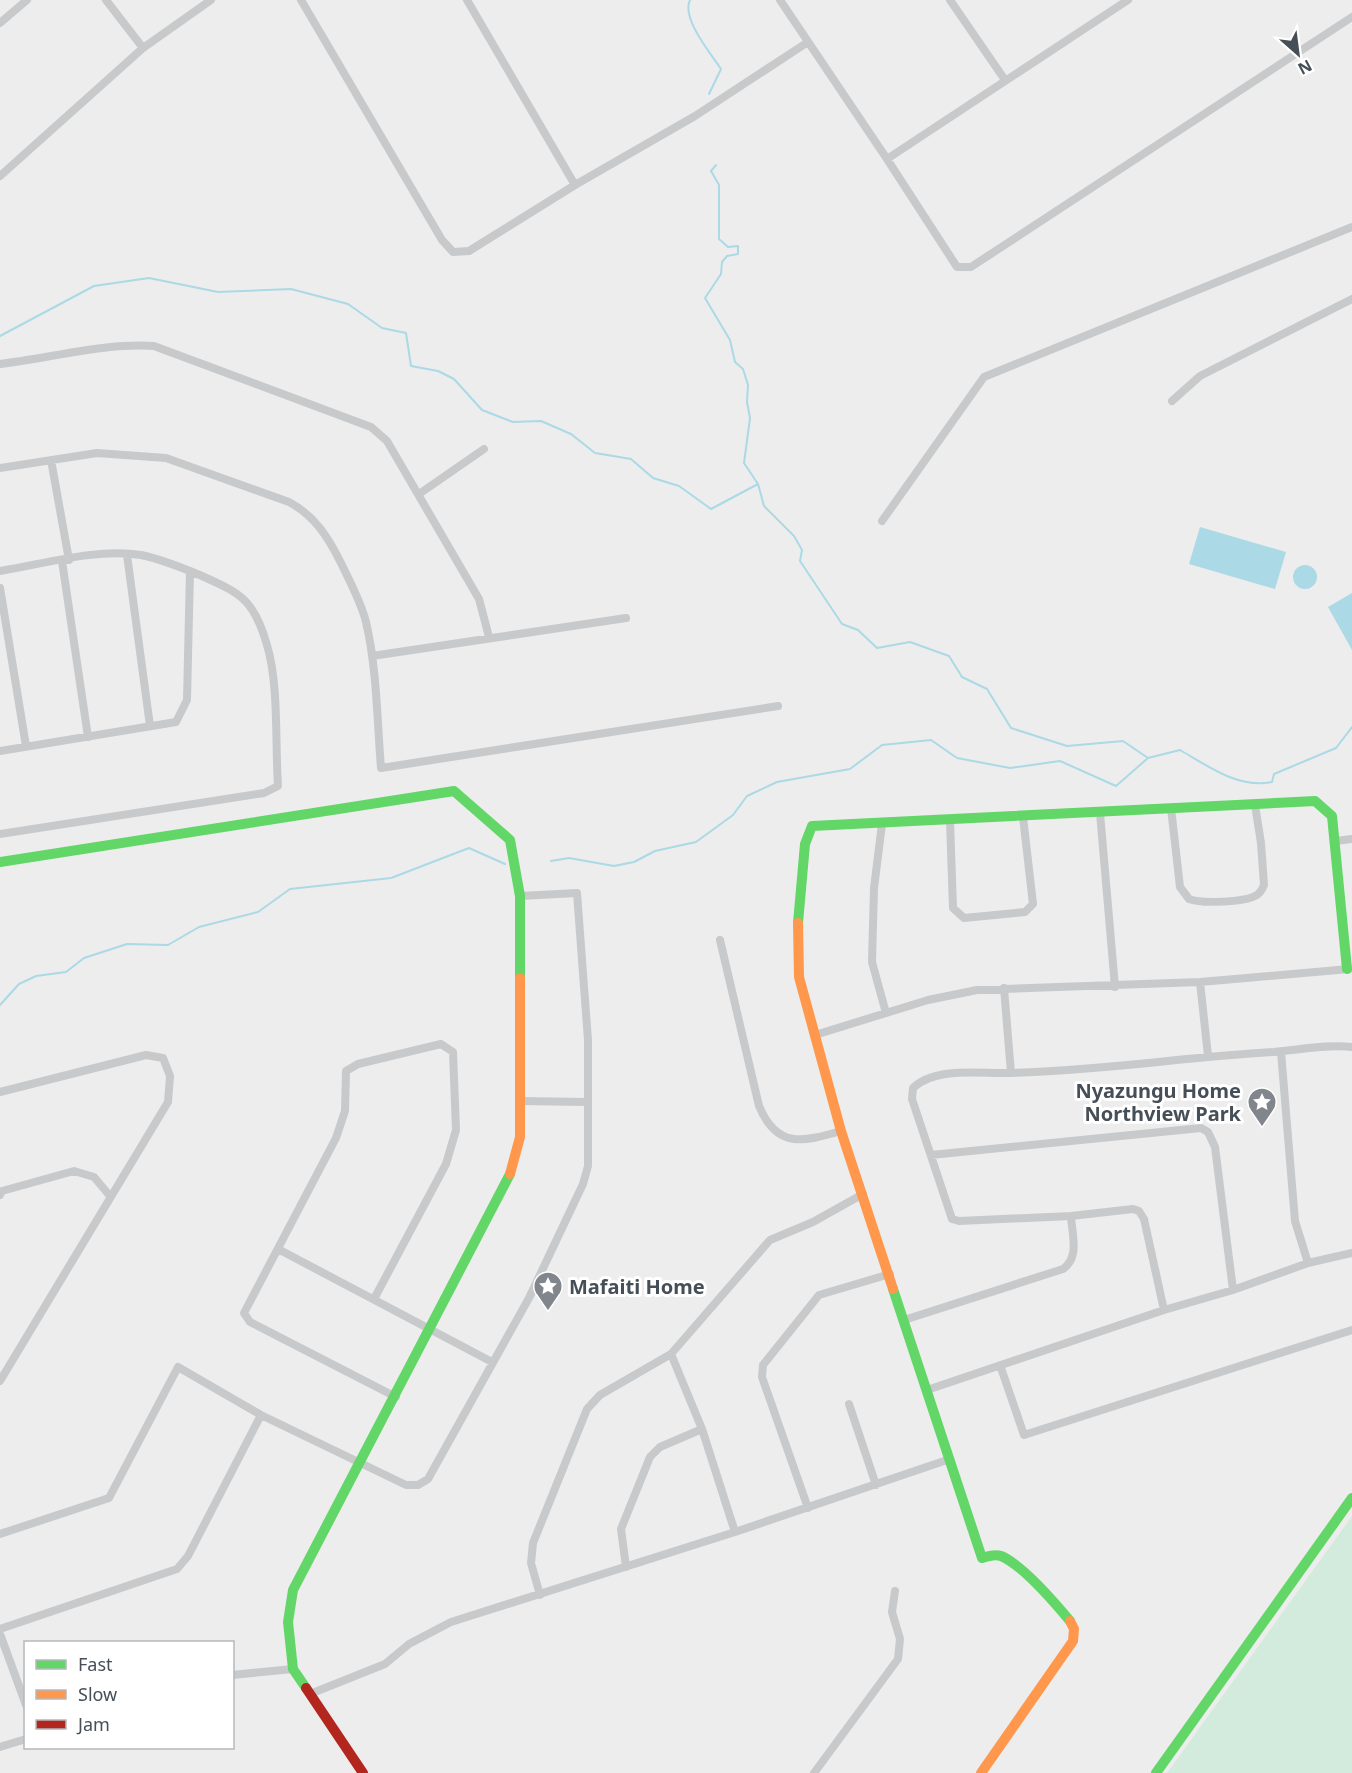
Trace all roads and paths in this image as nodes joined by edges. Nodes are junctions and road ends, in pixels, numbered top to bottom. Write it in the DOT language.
graph roads {
  1 [pos="27,0"];
  2 [pos="106,0"];
  3 [pos="210,0"];
  4 [pos="301,0"];
  5 [pos="467,0"];
  6 [pos="780,0"];
  7 [pos="951,0"];
  8 [pos="1128,0"];
  9 [pos="1352,17"];
  10 [pos="0,23"];
  11 [pos="808,42"];
  12 [pos="143,48"];
  13 [pos="1005,80"];
  14 [pos="887,159"];
  15 [pos="0,176"];
  16 [pos="575,184"];
  17 [pos="1352,227"];
  18 [pos="1352,299"];
  19 [pos="0,364"];
  20 [pos="1172,401"];
  21 [pos="484,449"];
  22 [pos="51,460"];
  23 [pos="0,468"];
  24 [pos="419,494"];
  25 [pos="882,521"];
  26 [pos="127,555"];
  27 [pos="65,561"];
  28 [pos="0,571"];
  29 [pos="190,571"];
  30 [pos="0,588"];
  31 [pos="626,618"];
  32 [pos="489,636"];
  33 [pos="372,656"];
  34 [pos="778,706"];
  35 [pos="150,726"];
  36 [pos="88,737"];
  37 [pos="26,746"];
  38 [pos="0,751"];
  39 [pos="1255,805"];
  40 [pos="1171,808"];
  41 [pos="1100,813"];
  42 [pos="1023,817"];
  43 [pos="950,821"];
  44 [pos="882,824"];
  45 [pos="0,834"];
  46 [pos="1352,839"];
  47 [pos="1335,841"];
  48 [pos="0,862"];
  49 [pos="520,896"];
  50 [pos="720,940"];
  51 [pos="1349,969"];
  52 [pos="1200,982"];
  53 [pos="1115,987"];
  54 [pos="1004,988"];
  55 [pos="886,1013"];
  56 [pos="815,1035"];
  57 [pos="1352,1047"];
  58 [pos="1281,1052"];
  59 [pos="1208,1056"];
  60 [pos="1011,1073"];
  61 [pos="0,1092"];
  62 [pos="519,1101"];
  63 [pos="587,1102"];
  64 [pos="841,1131"];
  65 [pos="931,1155"];
  66 [pos="863,1194"];
  67 [pos="0,1195"];
  68 [pos="110,1196"];
  69 [pos="1071,1216"];
  70 [pos="278,1249"];
  71 [pos="1352,1253"];
  72 [pos="1308,1263"];
  73 [pos="890,1275"];
  74 [pos="1233,1290"];
  75 [pos="374,1299"];
  76 [pos="1164,1310"];
  77 [pos="904,1320"];
  78 [pos="1352,1329"];
  79 [pos="430,1330"];
  80 [pos="671,1354"];
  81 [pos="492,1362"];
  82 [pos="1000,1365"];
  83 [pos="0,1381"];
  84 [pos="927,1390"];
  85 [pos="396,1397"];
  86 [pos="849,1404"];
  87 [pos="261,1414"];
  88 [pos="702,1429"];
  89 [pos="950,1459"];
  90 [pos="359,1463"];
  91 [pos="876,1485"];
  92 [pos="1352,1498"];
  93 [pos="808,1508"];
  94 [pos="735,1532"];
  95 [pos="0,1534"];
  96 [pos="626,1567"];
  97 [pos="896,1591"];
  98 [pos="540,1595"];
  99 [pos="0,1629"];
  100 [pos="0,1634"];
  101 [pos="292,1669"];
  102 [pos="234,1675"];
  103 [pos="310,1694"];
  104 [pos="24,1700"];
  105 [pos="24,1741"];
  106 [pos="0,1747"];
  107 [pos="363,1773"];
  108 [pos="814,1773"];
  109 [pos="981,1773"];
  110 [pos="1156,1773"];
  1 -- 10 [label="street"];
  2 -- 12 [label="street"];
  3 -- 12 [label="street"];
  4 -- 16 [label="street"];
  5 -- 16 [label="street"];
  6 -- 11 [label="street"];
  7 -- 13 [label="street"];
  8 -- 13 [label="street"];
  9 -- 14 [label="street"];
  11 -- 14 [label="street"];
  11 -- 16 [label="street"];
  12 -- 15 [label="street"];
  13 -- 14 [label="street"];
  17 -- 25 [label="street"];
  18 -- 20 [label="street"];
  19 -- 24 [label="street"];
  21 -- 24 [label="street"];
  22 -- 23 [label="street"];
  22 -- 27 [label="street"];
  22 -- 33 [label="street"];
  24 -- 32 [label="street"];
  26 -- 27 [label="street"];
  26 -- 29 [label="street"];
  26 -- 35 [label="street"];
  27 -- 28 [label="street"];
  27 -- 36 [label="street"];
  29 -- 35 [label="street"];
  29 -- 45 [label="street"];
  30 -- 37 [label="street"];
  31 -- 32 [label="street"];
  32 -- 33 [label="street"];
  33 -- 34 [label="street"];
  35 -- 36 [label="street"];
  36 -- 37 [label="street"];
  37 -- 38 [label="street"];
  39 -- 40 [label="street"];
  39 -- 40 [label="street"];
  39 -- 47 [label="street"];
  40 -- 41 [label="street"];
  41 -- 42 [label="street"];
  41 -- 53 [label="street"];
  42 -- 43 [label="street"];
  42 -- 43 [label="street"];
  43 -- 44 [label="street"];
  44 -- 55 [label="street"];
  44 -- 56 [label="street"];
  46 -- 47 [label="street"];
  47 -- 51 [label="street"];
  48 -- 49 [label="street"];
  49 -- 62 [label="street"];
  49 -- 63 [label="street"];
  50 -- 64 [label="street"];
  51 -- 52 [label="street"];
  52 -- 53 [label="street"];
  52 -- 59 [label="street"];
  53 -- 54 [label="street"];
  54 -- 55 [label="street"];
  54 -- 60 [label="street"];
  55 -- 56 [label="street"];
  56 -- 64 [label="street"];
  57 -- 58 [label="street"];
  58 -- 59 [label="street"];
  58 -- 72 [label="street"];
  59 -- 60 [label="street"];
  60 -- 65 [label="street"];
  61 -- 68 [label="street"];
  62 -- 63 [label="street"];
  62 -- 79 [label="street"];
  63 -- 81 [label="street"];
  64 -- 66 [label="street"];
  65 -- 69 [label="street"];
  65 -- 74 [label="street"];
  66 -- 73 [label="street"];
  66 -- 80 [label="street"];
  67 -- 68 [label="street"];
  68 -- 83 [label="street"];
  69 -- 76 [label="street"];
  69 -- 77 [label="street"];
  70 -- 75 [label="street"];
  70 -- 75 [label="street"];
  70 -- 85 [label="street"];
  71 -- 72 [label="street"];
  72 -- 74 [label="street"];
  73 -- 77 [label="street"];
  73 -- 93 [label="street"];
  74 -- 76 [label="street"];
  75 -- 79 [label="street"];
  76 -- 82 [label="street"];
  77 -- 84 [label="street"];
  78 -- 82 [label="street"];
  79 -- 81 [label="street"];
  79 -- 85 [label="street"];
  80 -- 88 [label="street"];
  80 -- 98 [label="street"];
  81 -- 90 [label="street"];
  82 -- 84 [label="street"];
  84 -- 89 [label="street"];
  85 -- 90 [label="street"];
  86 -- 91 [label="street"];
  87 -- 90 [label="street"];
  87 -- 95 [label="street"];
  87 -- 99 [label="street"];
  88 -- 94 [label="street"];
  88 -- 96 [label="street"];
  89 -- 91 [label="street"];
  89 -- 109 [label="street"];
  90 -- 101 [label="street"];
  91 -- 93 [label="street"];
  92 -- 110 [label="street"];
  93 -- 94 [label="street"];
  94 -- 96 [label="street"];
  96 -- 98 [label="street"];
  97 -- 108 [label="street"];
  98 -- 103 [label="street"];
  100 -- 104 [label="street"];
  101 -- 102 [label="street"];
  101 -- 103 [label="street"];
  103 -- 107 [label="street"];
  105 -- 106 [label="street"];
}
